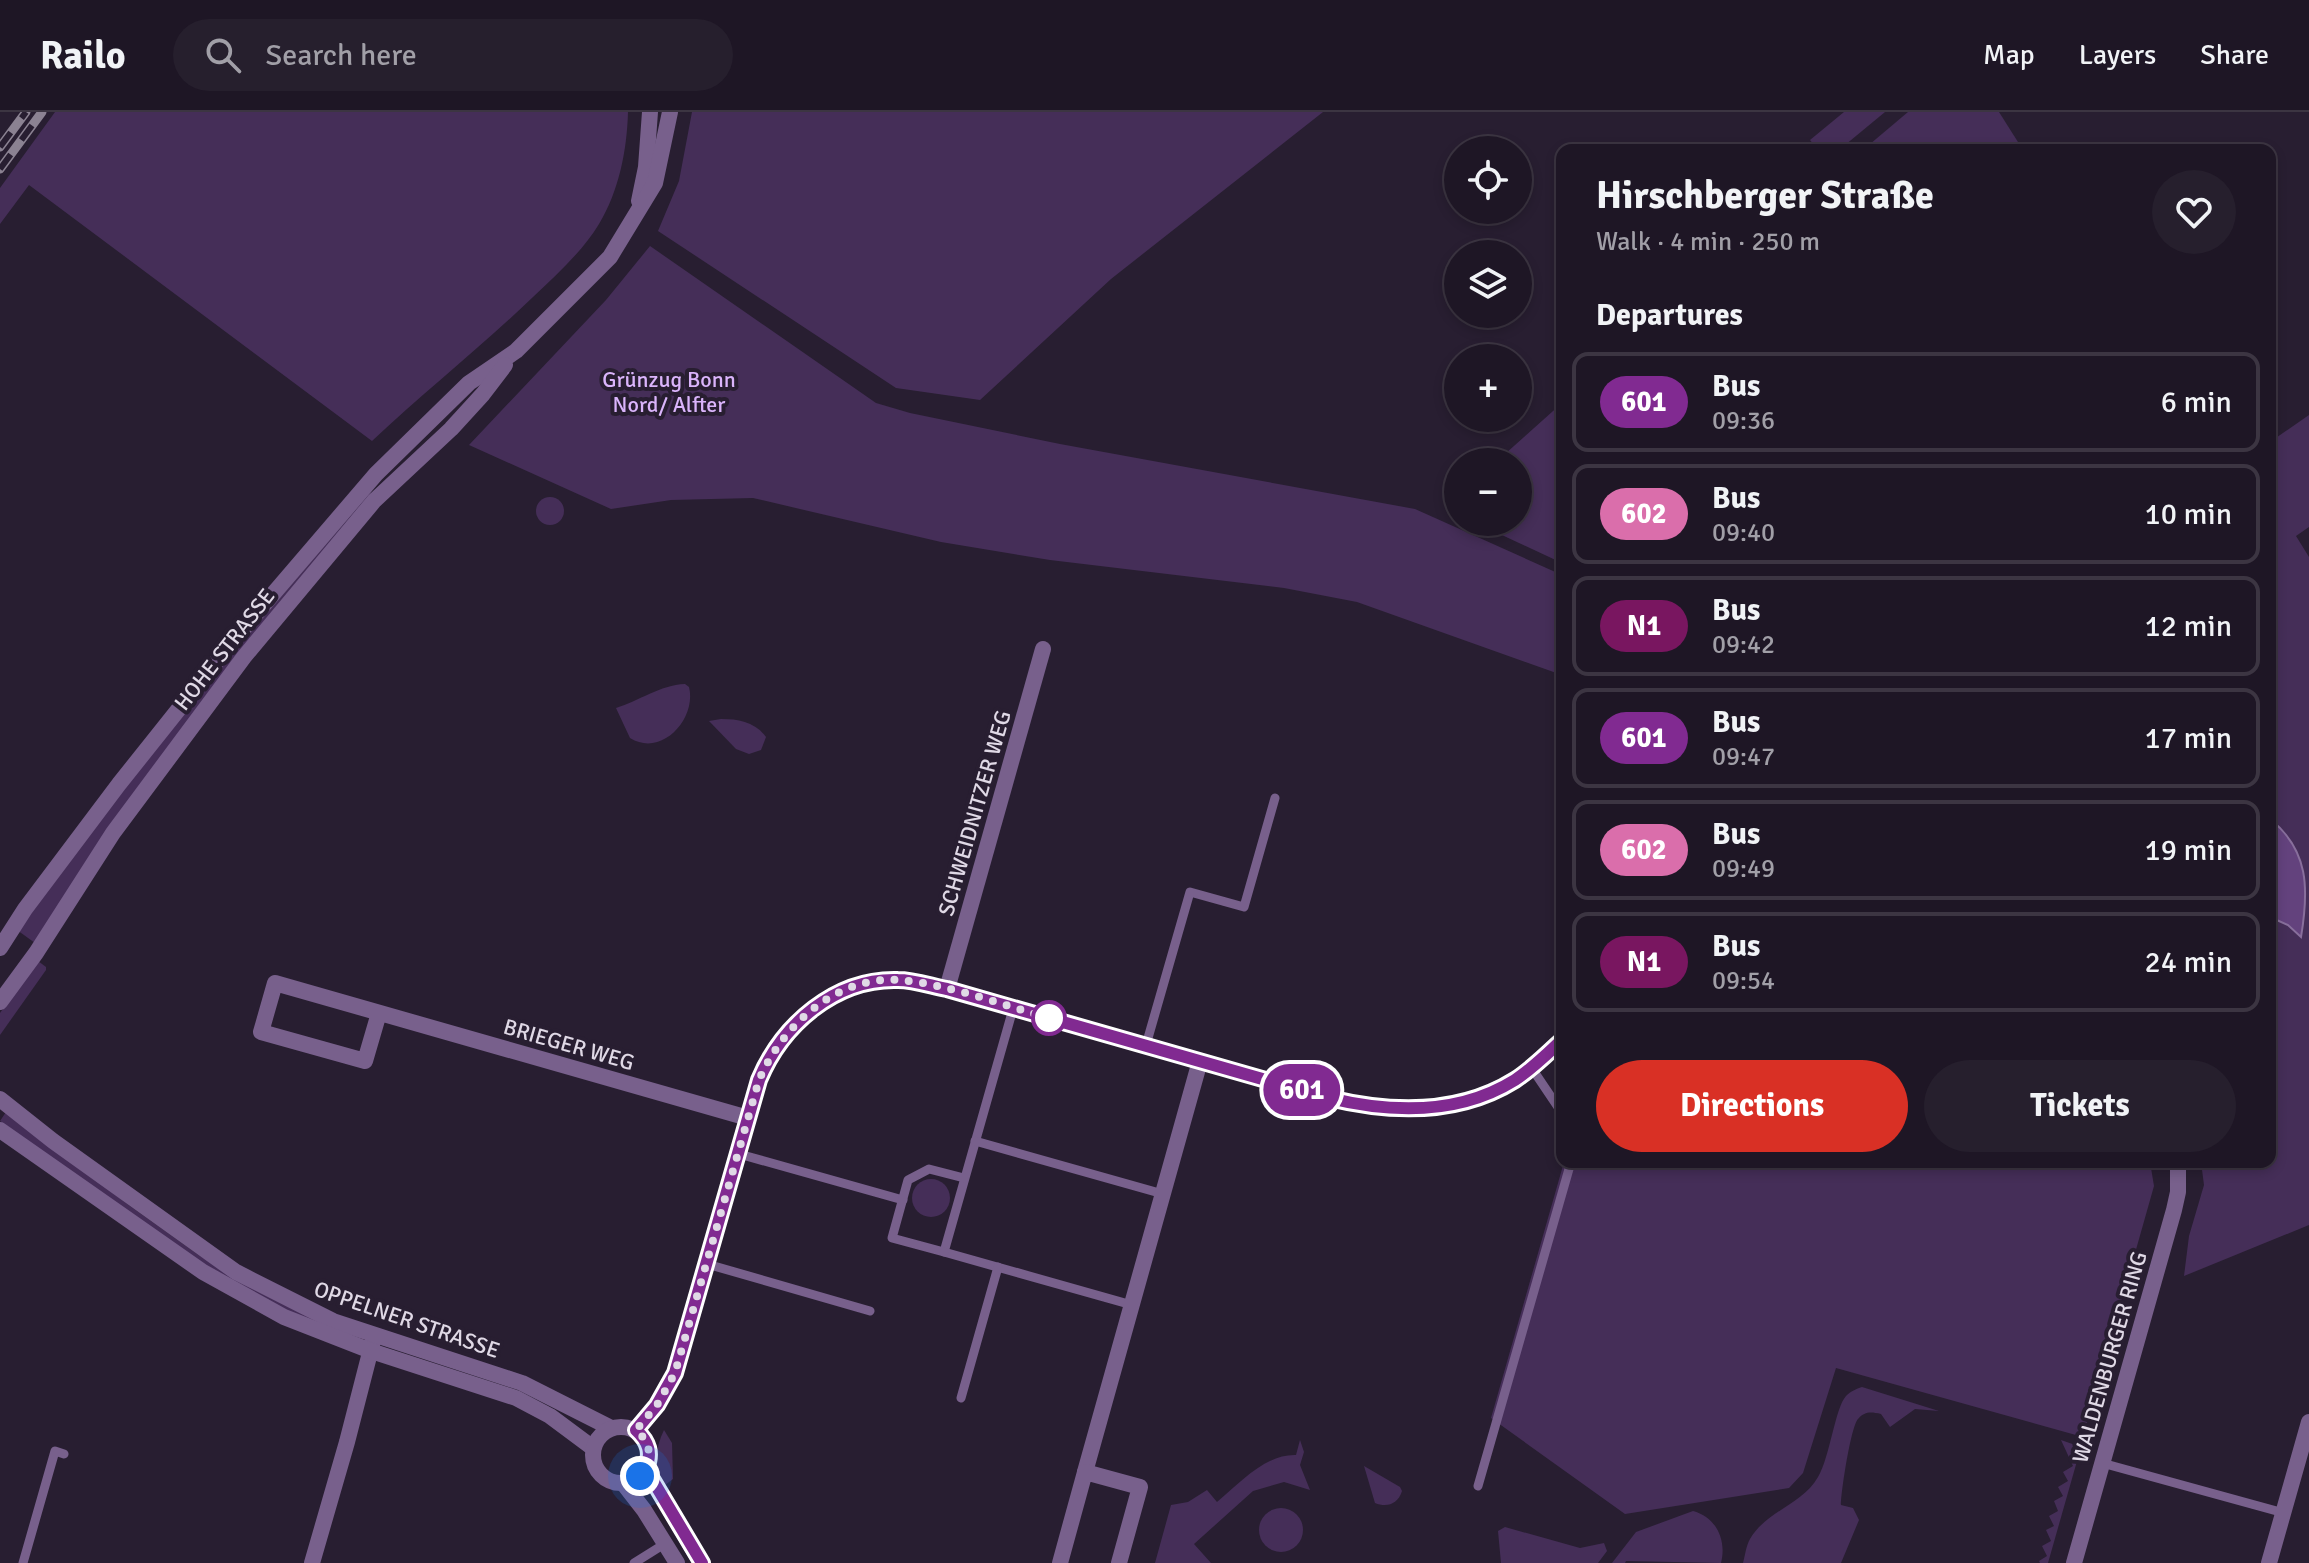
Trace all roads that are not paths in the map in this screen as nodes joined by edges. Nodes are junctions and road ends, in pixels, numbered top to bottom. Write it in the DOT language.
graph roads {
  1 [pos="650,112"];
  2 [pos="670,112"];
  3 [pos="636,214"];
  4 [pos="516,351"];
  5 [pos="376,474"];
  6 [pos="388,487"];
  7 [pos="1043,649"];
  8 [pos="1275,798"];
  9 [pos="0,948"];
  10 [pos="947,989"];
  11 [pos="0,1002"];
  12 [pos="1013,1009"];
  13 [pos="379,1013"];
  14 [pos="1146,1045"];
  15 [pos="1556,1045"];
  16 [pos="1200,1061"];
  17 [pos="1531,1067"];
  18 [pos="0,1099"];
  19 [pos="1556,1104"];
  20 [pos="748,1118"];
  21 [pos="0,1130"];
  22 [pos="975,1141"];
  23 [pos="739,1154"];
  24 [pos="1569,1168"];
  25 [pos="2178,1168"];
  26 [pos="964,1178"];
  27 [pos="1163,1194"];
  28 [pos="903,1200"];
  29 [pos="944,1252"];
  30 [pos="707,1264"];
  31 [pos="998,1267"];
  32 [pos="1132,1305"];
  33 [pos="870,1311"];
  34 [pos="372,1342"];
  35 [pos="961,1398"];
  36 [pos="2309,1422"];
  37 [pos="611,1428"];
  38 [pos="636,1430"];
  39 [pos="593,1448"];
  40 [pos="64,1454"];
  41 [pos="2102,1463"];
  42 [pos="2303,1466"];
  43 [pos="646,1469"];
  44 [pos="1085,1472"];
  45 [pos="623,1483"];
  46 [pos="1478,1486"];
  47 [pos="2284,1513"];
  48 [pos="666,1543"];
  49 [pos="23,1563"];
  50 [pos="312,1563"];
  51 [pos="634,1563"];
  52 [pos="677,1563"];
  53 [pos="701,1563"];
  54 [pos="1060,1563"];
  55 [pos="1119,1563"];
  56 [pos="2074,1563"];
  57 [pos="2269,1563"];
  1 -- 3 [label="street, HOHE STRASSE"];
  2 -- 3 [label="street, HOHE STRASSE"];
  3 -- 4 [label="street, HOHE STRASSE"];
  4 -- 5 [label="street, HOHE STRASSE"];
  4 -- 6 [label="street, HOHE STRASSE"];
  5 -- 6 [label="street"];
  5 -- 9 [label="street, HOHE STRASSE"];
  6 -- 11 [label="street, HOHE STRASSE"];
  7 -- 10 [label="street, SCHWEIDNITZER WEG"];
  8 -- 14 [label="lane"];
  10 -- 12 [label="street"];
  10 -- 20 [label="street"];
  12 -- 14 [label="street"];
  12 -- 22 [label="lane"];
  13 -- 13 [label="street, BRIEGER WEG"];
  13 -- 20 [label="street, BRIEGER WEG"];
  14 -- 16 [label="street"];
  15 -- 17 [label="street"];
  16 -- 17 [label="street"];
  16 -- 27 [label="street"];
  17 -- 19 [label="lane"];
  18 -- 34 [label="street, OPPELNER STRASSE"];
  20 -- 23 [label="street"];
  21 -- 34 [label="street, OPPELNER STRASSE"];
  22 -- 26 [label="lane"];
  22 -- 27 [label="lane"];
  23 -- 28 [label="lane"];
  23 -- 30 [label="street"];
  24 -- 46 [label="lane"];
  25 -- 41 [label="street, WALDENBURGER RING"];
  26 -- 28 [label="lane"];
  26 -- 29 [label="lane"];
  27 -- 32 [label="street"];
  28 -- 29 [label="lane"];
  29 -- 31 [label="lane"];
  30 -- 33 [label="lane"];
  30 -- 38 [label="street"];
  31 -- 32 [label="lane"];
  31 -- 35 [label="lane"];
  32 -- 44 [label="street"];
  34 -- 37 [label="street, OPPELNER STRASSE"];
  34 -- 39 [label="street, OPPELNER STRASSE"];
  34 -- 50 [label="street"];
  36 -- 42 [label="street"];
  37 -- 38 [label="street, OPPELNER STRASSE"];
  37 -- 39 [label="street"];
  38 -- 43 [label="street"];
  39 -- 45 [label="street, OPPELNER STRASSE"];
  40 -- 49 [label="lane"];
  41 -- 47 [label="lane"];
  41 -- 56 [label="street, WALDENBURGER RING"];
  42 -- 47 [label="street"];
  43 -- 45 [label="street"];
  43 -- 53 [label="street"];
  44 -- 54 [label="street"];
  44 -- 55 [label="street"];
  45 -- 48 [label="street, OPPELNER STRASSE"];
  47 -- 57 [label="street"];
  48 -- 51 [label="lane"];
  48 -- 52 [label="street, OPPELNER STRASSE"];
}
